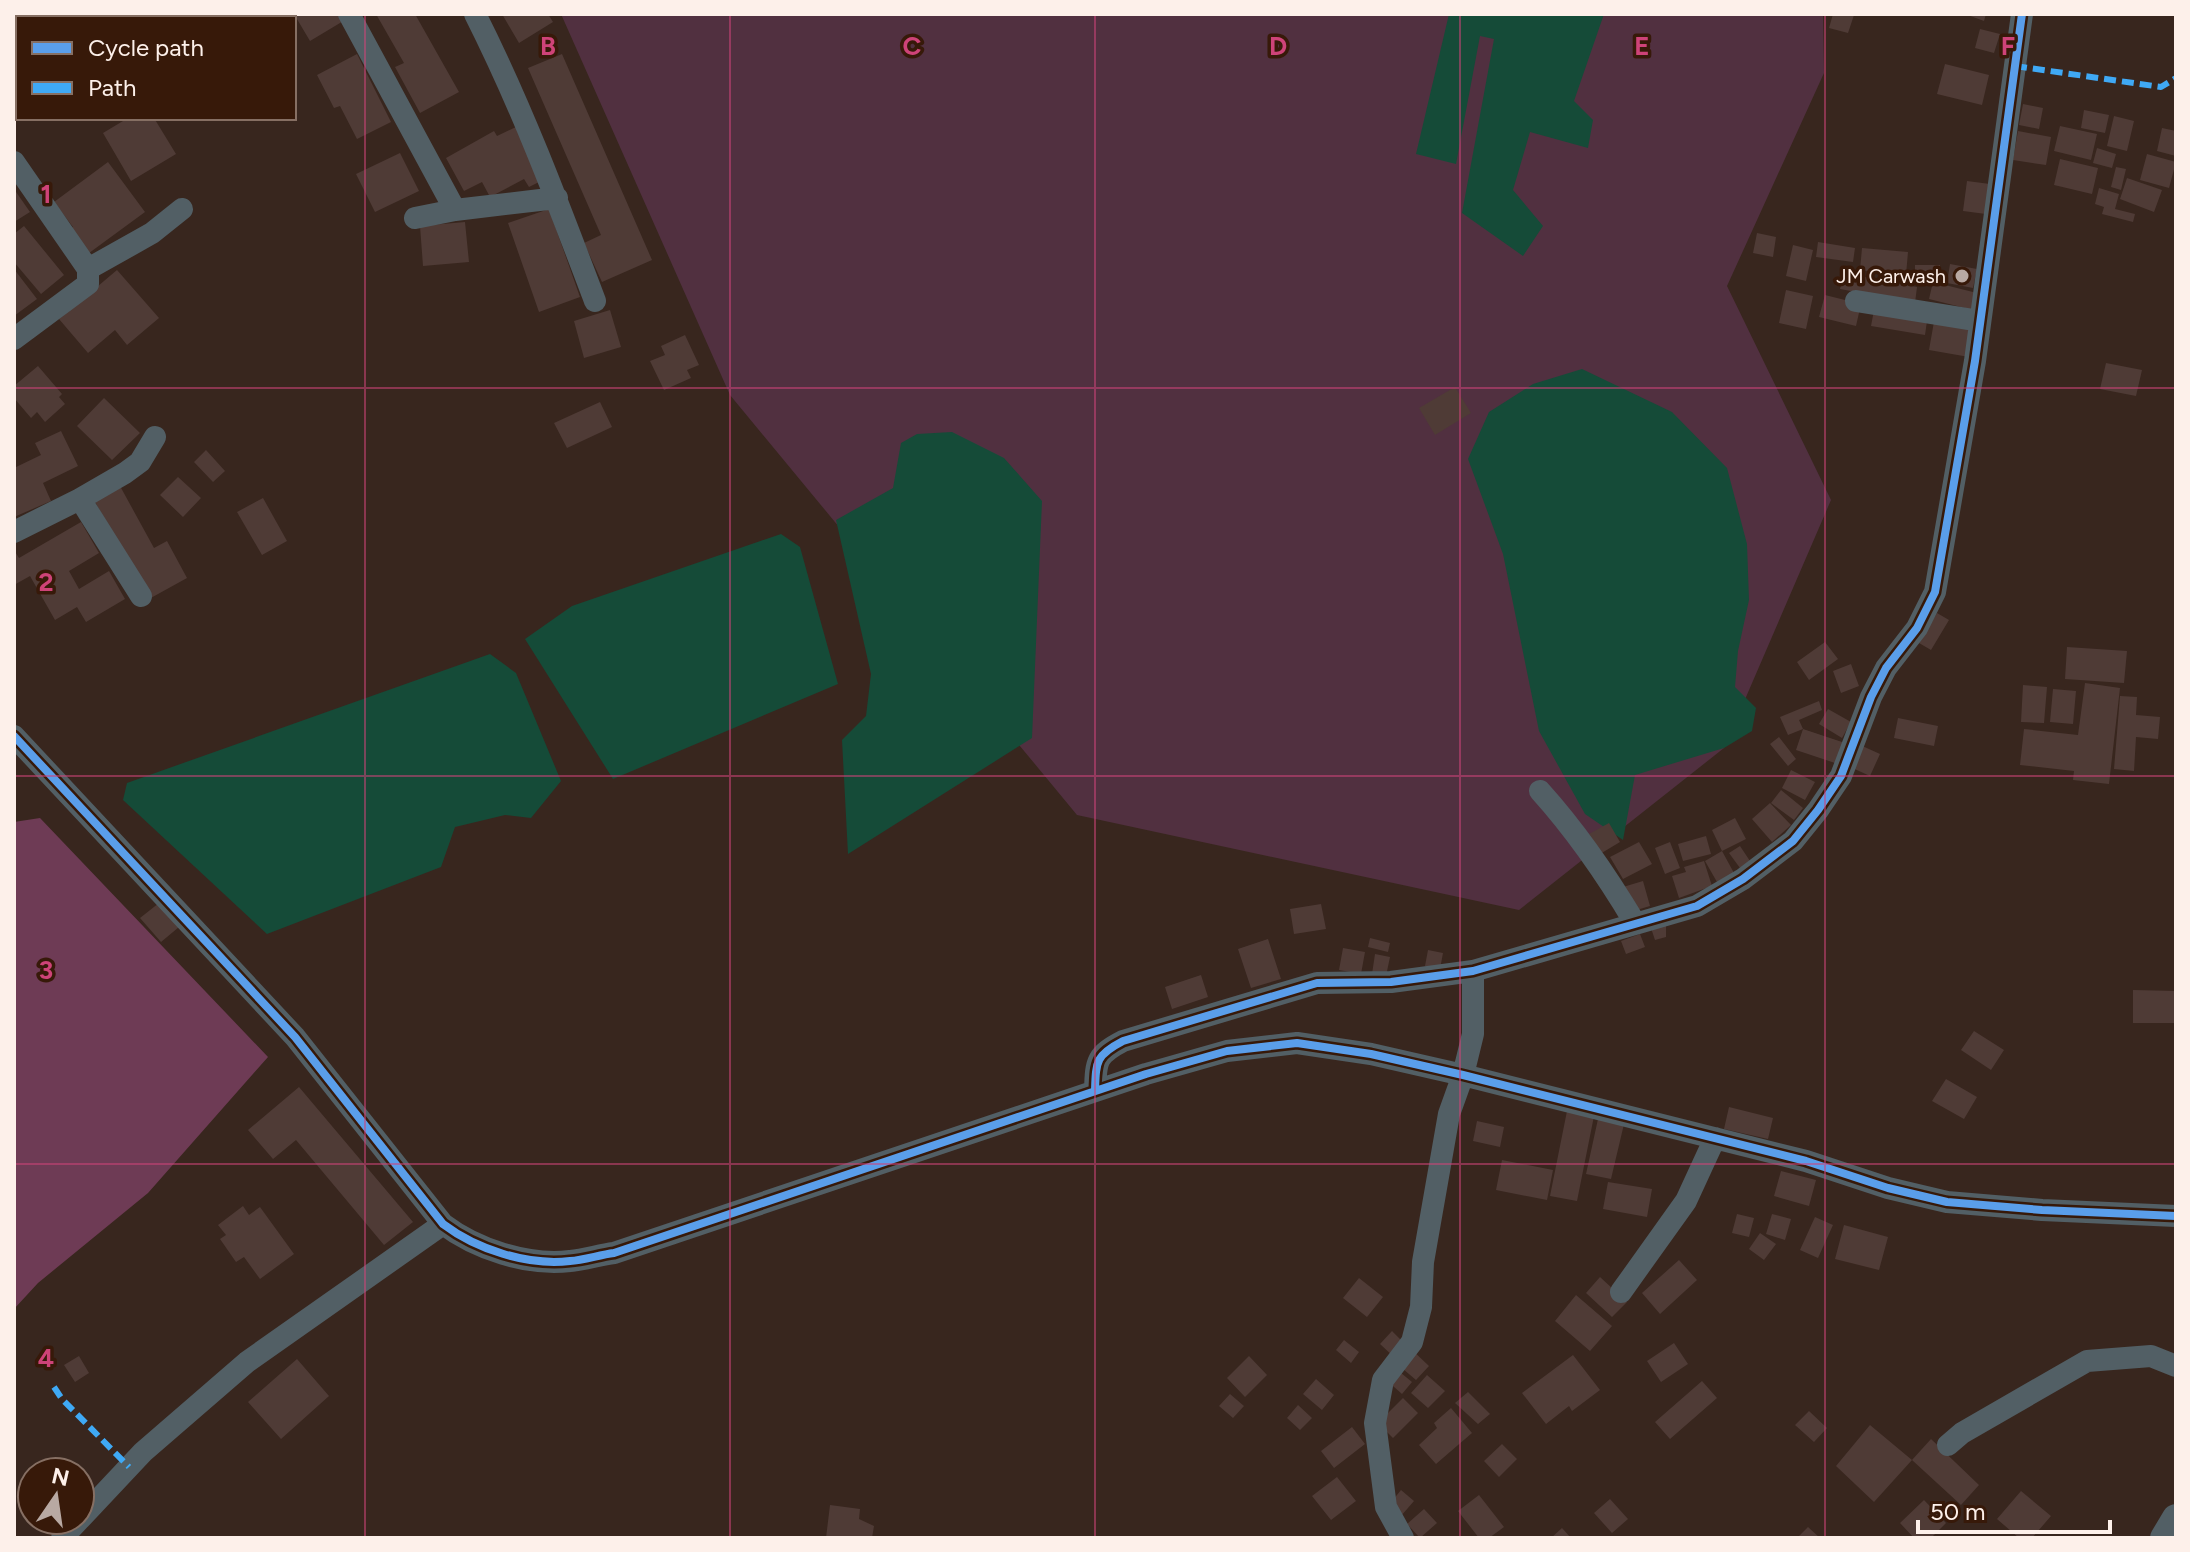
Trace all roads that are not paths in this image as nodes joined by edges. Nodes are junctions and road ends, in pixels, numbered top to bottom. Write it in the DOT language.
graph roads {
  1 [pos="349,14"];
  2 [pos="475,14"];
  3 [pos="2022,14"];
  4 [pos="14,162"];
  5 [pos="557,198"];
  6 [pos="182,209"];
  7 [pos="455,210"];
  8 [pos="415,218"];
  9 [pos="88,269"];
  10 [pos="595,301"];
  11 [pos="1856,301"];
  12 [pos="1980,321"];
  13 [pos="14,339"];
  14 [pos="155,437"];
  15 [pos="80,499"];
  16 [pos="14,532"];
  17 [pos="141,596"];
  18 [pos="14,736"];
  19 [pos="1540,791"];
  20 [pos="1635,923"];
  21 [pos="1473,971"];
  22 [pos="1463,1075"];
  23 [pos="1095,1090"];
  24 [pos="1715,1138"];
  25 [pos="2176,1216"];
  26 [pos="443,1224"];
  27 [pos="1621,1292"];
  28 [pos="2176,1366"];
  29 [pos="1948,1445"];
  30 [pos="96,1503"];
  31 [pos="2176,1518"];
  32 [pos="1403,1538"];
  33 [pos="2164,1538"];
  1 -- 7 [label="street"];
  2 -- 5 [label="street"];
  3 -- 12 [label="street"];
  4 -- 9 [label="street"];
  5 -- 7 [label="street"];
  5 -- 10 [label="street"];
  6 -- 9 [label="street"];
  7 -- 8 [label="street"];
  9 -- 13 [label="street"];
  11 -- 12 [label="street"];
  12 -- 20 [label="street"];
  14 -- 15 [label="street"];
  15 -- 16 [label="street"];
  15 -- 17 [label="street"];
  18 -- 26 [label="street"];
  19 -- 20 [label="street"];
  20 -- 21 [label="street"];
  21 -- 22 [label="street"];
  21 -- 23 [label="street"];
  22 -- 23 [label="street"];
  22 -- 24 [label="street"];
  22 -- 32 [label="street"];
  23 -- 26 [label="street"];
  24 -- 25 [label="street"];
  24 -- 27 [label="street"];
  26 -- 30 [label="street"];
  28 -- 29 [label="street"];
  31 -- 33 [label="street"];
}
